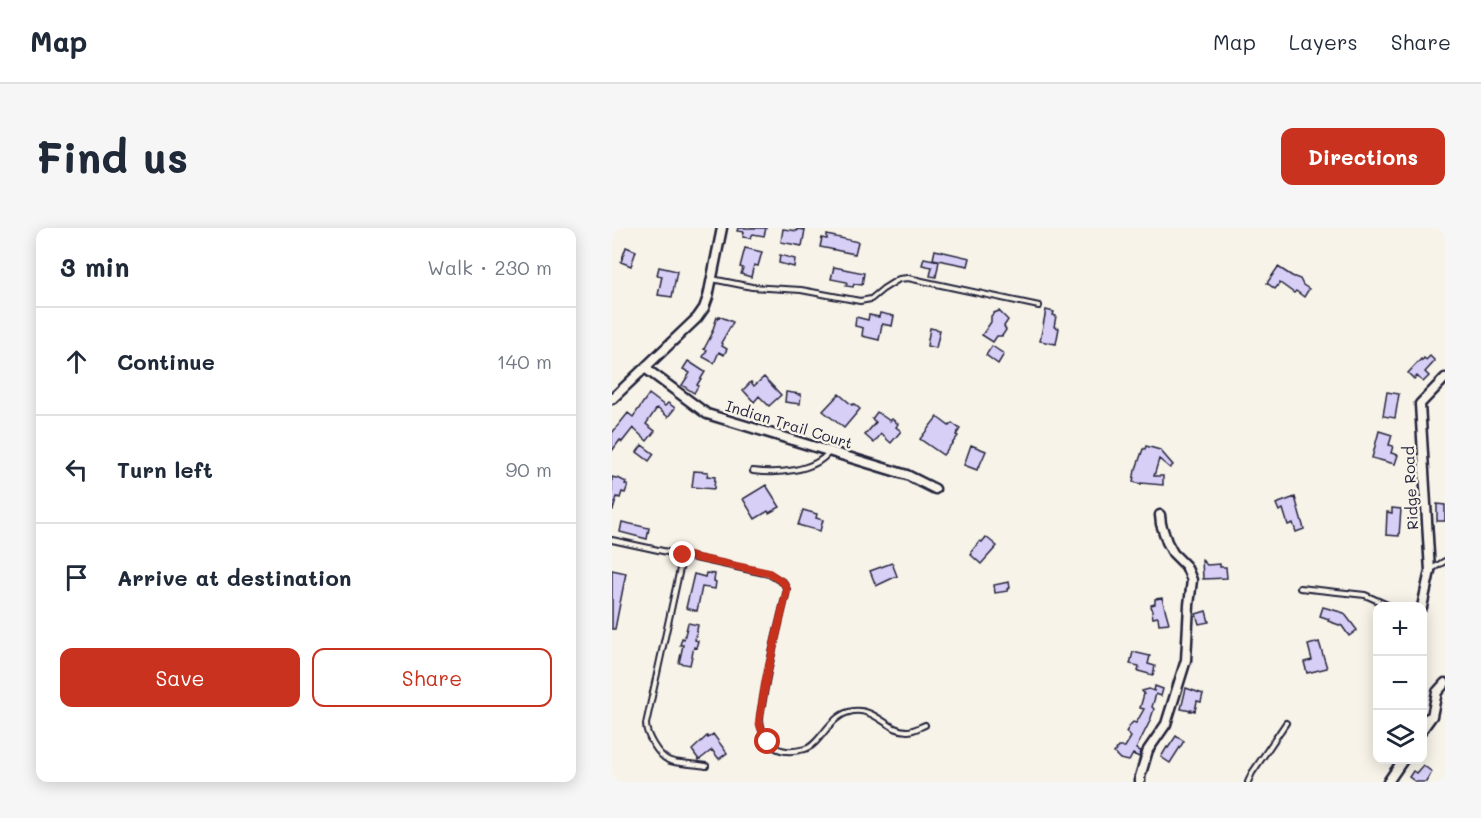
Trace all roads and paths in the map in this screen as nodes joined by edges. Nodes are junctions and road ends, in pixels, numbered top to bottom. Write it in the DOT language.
graph roads {
  1 [pos="722,228"];
  2 [pos="712,279"];
  3 [pos="1039,306"];
  4 [pos="645,368"];
  5 [pos="1445,378"];
  6 [pos="614,395"];
  7 [pos="830,451"];
  8 [pos="753,471"];
  9 [pos="935,489"];
  10 [pos="1160,515"];
  11 [pos="612,540"];
  12 [pos="683,555"];
  13 [pos="1445,561"];
  14 [pos="1430,570"];
  15 [pos="1300,588"];
  16 [pos="1382,602"];
  17 [pos="1423,602"];
  18 [pos="1445,683"];
  19 [pos="1432,716"];
  20 [pos="1427,718"];
  21 [pos="1286,723"];
  22 [pos="1427,723"];
  23 [pos="925,725"];
  24 [pos="1400,764"];
  25 [pos="706,766"];
  26 [pos="1140,782"];
  27 [pos="1248,782"];
  28 [pos="1388,782"];
  1 -- 2 [label="street"];
  2 -- 3 [label="lane"];
  2 -- 4 [label="street"];
  4 -- 6 [label="street"];
  4 -- 7 [label="street, Indian Trail Court"];
  5 -- 14 [label="street, Ridge Road"];
  7 -- 8 [label="lane"];
  7 -- 9 [label="street, Indian Trail Court"];
  10 -- 26 [label="street"];
  11 -- 12 [label="lane"];
  12 -- 23 [label="lane"];
  12 -- 25 [label="lane"];
  13 -- 14 [label="lane"];
  14 -- 17 [label="street, Ridge Road"];
  15 -- 16 [label="lane"];
  18 -- 19 [label="street"];
  19 -- 20 [label="street"];
  19 -- 22 [label="street"];
  21 -- 27 [label="lane"];
  24 -- 28 [label="street"];
}
